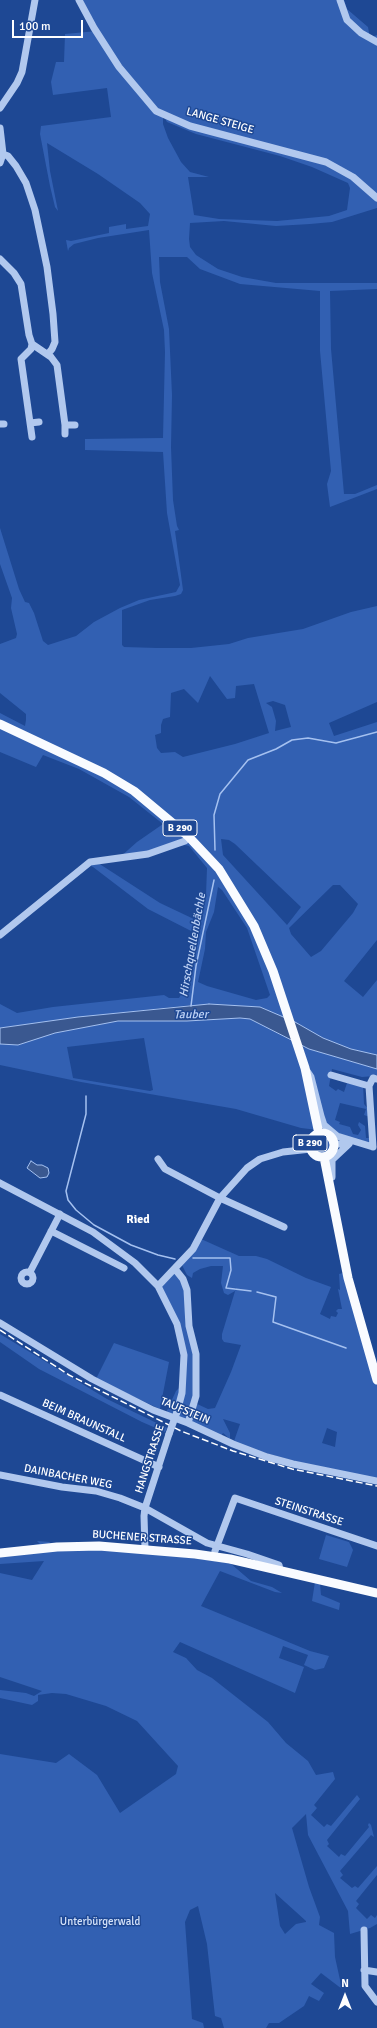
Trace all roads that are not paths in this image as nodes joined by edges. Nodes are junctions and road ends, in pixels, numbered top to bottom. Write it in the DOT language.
graph roads {
  1 [pos="35,0"];
  2 [pos="79,0"];
  3 [pos="340,0"];
  4 [pos="377,42"];
  5 [pos="0,108"];
  6 [pos="0,128"];
  7 [pos="3,154"];
  8 [pos="0,163"];
  9 [pos="377,198"];
  10 [pos="0,259"];
  11 [pos="32,344"];
  12 [pos="48,354"];
  13 [pos="39,422"];
  14 [pos="30,424"];
  15 [pos="65,425"];
  16 [pos="75,425"];
  17 [pos="65,434"];
  18 [pos="32,437"];
  19 [pos="0,724"];
  20 [pos="188,836"];
  21 [pos="0,935"];
  22 [pos="304,1065"];
  23 [pos="331,1075"];
  24 [pos="377,1079"];
  25 [pos="369,1086"];
  26 [pos="374,1106"];
  27 [pos="319,1134"];
  28 [pos="334,1144"];
  29 [pos="349,1144"];
  30 [pos="375,1147"];
  31 [pos="311,1149"];
  32 [pos="324,1157"];
  33 [pos="158,1159"];
  34 [pos="0,1184"];
  35 [pos="220,1198"];
  36 [pos="334,1204"];
  37 [pos="60,1214"];
  38 [pos="284,1227"];
  39 [pos="52,1231"];
  40 [pos="124,1268"];
  41 [pos="175,1269"];
  42 [pos="30,1272"];
  43 [pos="158,1286"];
  44 [pos="0,1323"];
  45 [pos="377,1380"];
  46 [pos="0,1395"];
  47 [pos="188,1424"];
  48 [pos="159,1467"];
  49 [pos="0,1475"];
  50 [pos="377,1481"];
  51 [pos="145,1508"];
  52 [pos="377,1546"];
  53 [pos="216,1547"];
  54 [pos="145,1549"];
  55 [pos="0,1553"];
  56 [pos="214,1557"];
  57 [pos="280,1570"];
  58 [pos="377,1593"];
  59 [pos="364,1930"];
  60 [pos="364,1970"];
  61 [pos="377,1972"];
  62 [pos="377,2002"];
  1 -- 5 [label="street"];
  2 -- 9 [label="street, LANGE STEIGE"];
  3 -- 4 [label="street"];
  6 -- 7 [label="street"];
  7 -- 8 [label="street"];
  7 -- 12 [label="street"];
  10 -- 11 [label="street"];
  11 -- 12 [label="street"];
  11 -- 14 [label="street"];
  12 -- 15 [label="street"];
  13 -- 14 [label="street"];
  14 -- 18 [label="street"];
  15 -- 16 [label="street"];
  15 -- 17 [label="street"];
  19 -- 20 [label="main road, B 290"];
  20 -- 21 [label="street"];
  20 -- 22 [label="main road, B 290"];
  22 -- 27 [label="main road, B 290"];
  22 -- 30 [label="street"];
  23 -- 25 [label="street"];
  24 -- 25 [label="street"];
  25 -- 26 [label="street"];
  26 -- 30 [label="street"];
  27 -- 28 [label="main road, B 290"];
  27 -- 31 [label="main road, B 290"];
  28 -- 29 [label="street"];
  28 -- 32 [label="main road, B 290"];
  29 -- 30 [label="street"];
  29 -- 36 [label="street"];
  31 -- 32 [label="main road, B 290"];
  31 -- 35 [label="street"];
  32 -- 36 [label="main road, B 290"];
  33 -- 35 [label="street"];
  34 -- 37 [label="street, HANGSTRASSE"];
  35 -- 38 [label="street"];
  35 -- 41 [label="street"];
  36 -- 45 [label="main road, B 290"];
  37 -- 39 [label="street"];
  37 -- 43 [label="street, HANGSTRASSE"];
  39 -- 40 [label="street"];
  39 -- 42 [label="street"];
  41 -- 43 [label="street"];
  41 -- 47 [label="street"];
  43 -- 48 [label="street, HANGSTRASSE, bridge"];
  44 -- 47 [label="street, TAUFSTEIN"];
  46 -- 48 [label="street, BEIM BRAUNSTALL"];
  47 -- 50 [label="street, TAUFSTEIN"];
  48 -- 51 [label="street, HANGSTRASSE"];
  49 -- 51 [label="street, DAINBACHER WEG"];
  51 -- 53 [label="street, DAINBACHER WEG"];
  51 -- 54 [label="street, HANGSTRASSE"];
  52 -- 53 [label="street, STEINSTRASSE"];
  53 -- 56 [label="street"];
  53 -- 57 [label="street, BUCHENER STRASSE"];
  54 -- 55 [label="main road, BUCHENER STRASSE"];
  54 -- 56 [label="main road, BUCHENER STRASSE"];
  56 -- 57 [label="main road, BUCHENER STRASSE"];
  57 -- 58 [label="main road, BUCHENER STRASSE"];
  59 -- 60 [label="street"];
  60 -- 61 [label="street"];
  60 -- 62 [label="street"];
}
